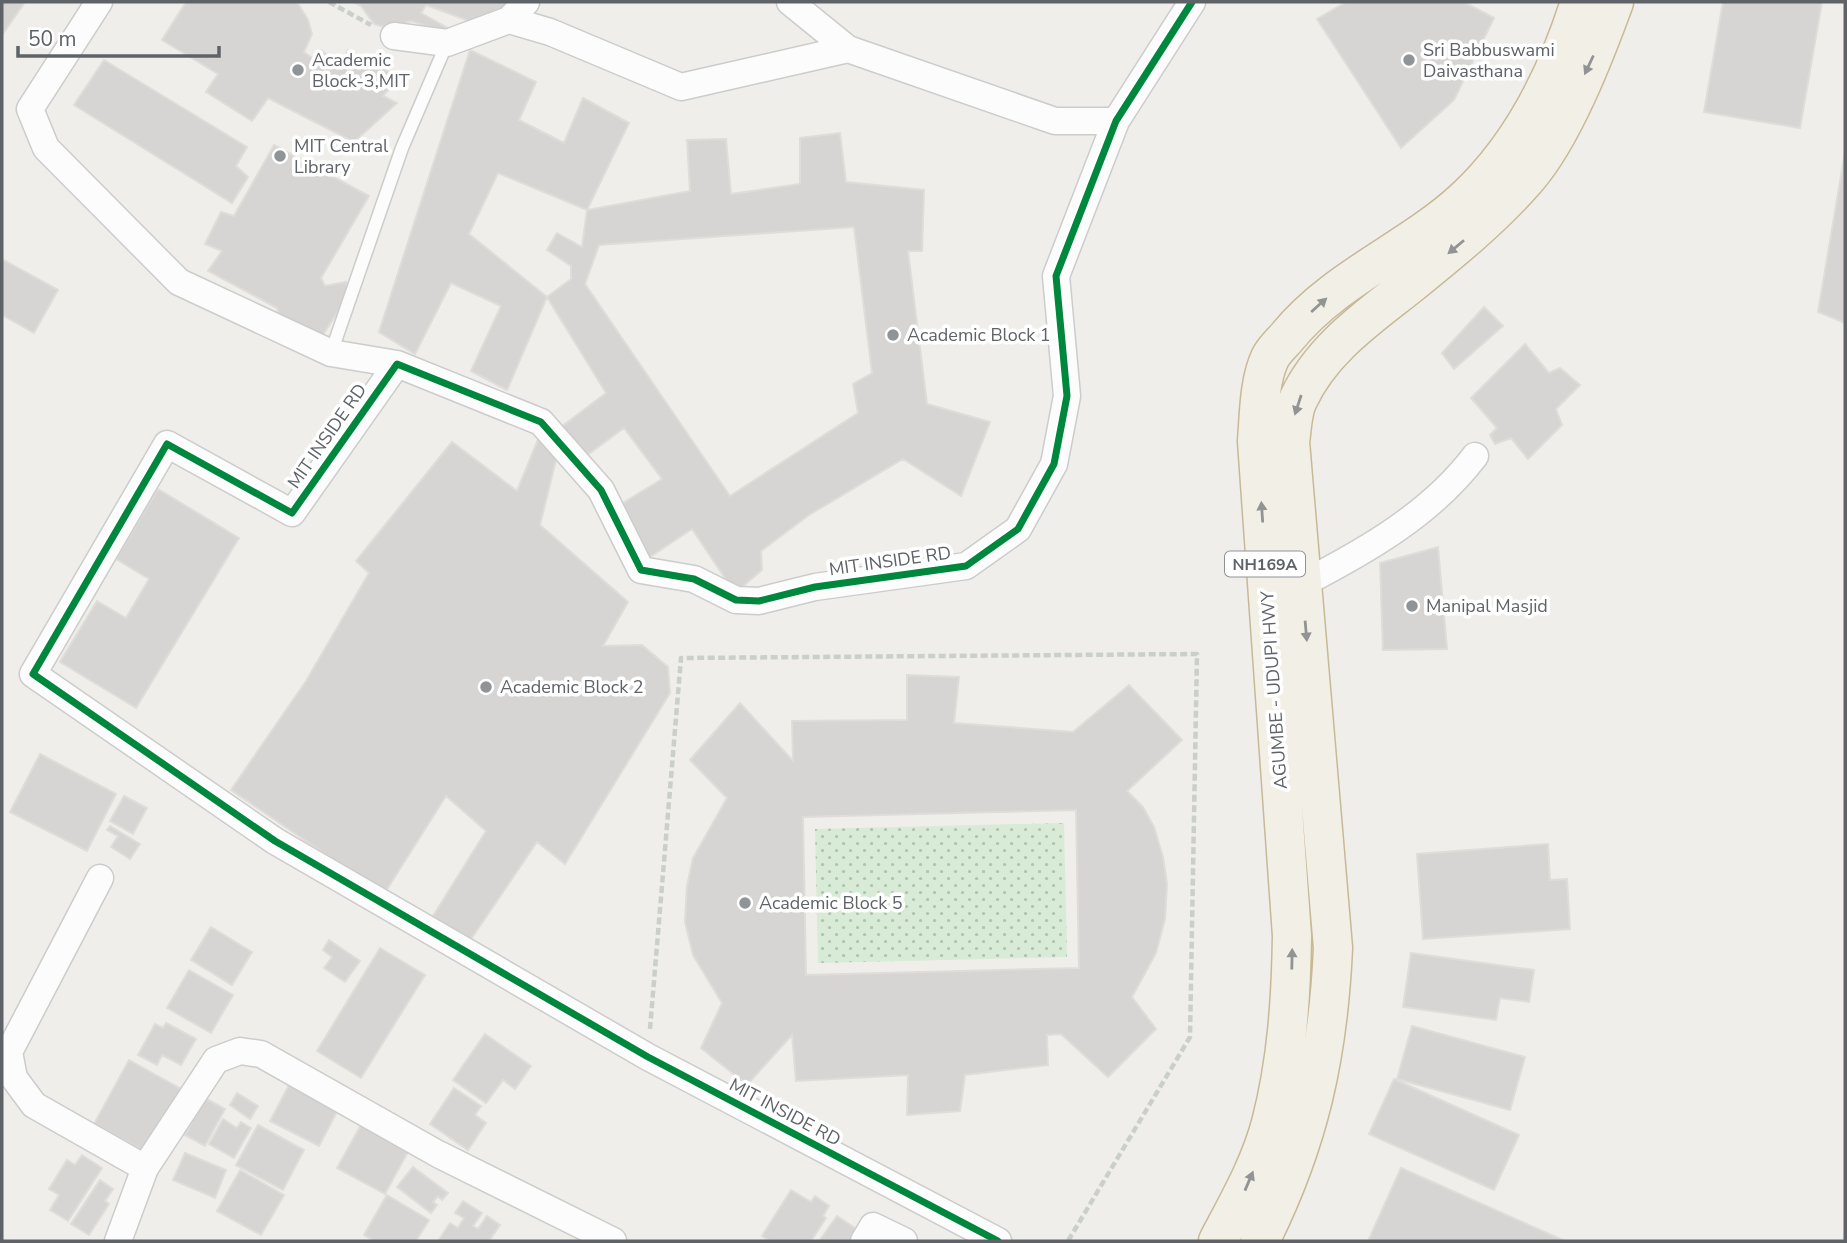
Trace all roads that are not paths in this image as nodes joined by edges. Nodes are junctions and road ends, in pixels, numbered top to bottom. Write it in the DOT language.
graph roads {
  1 [pos="99,2"];
  2 [pos="790,2"];
  3 [pos="1192,2"];
  4 [pos="1580,2"];
  5 [pos="1614,2"];
  6 [pos="517,11"];
  7 [pos="394,36"];
  8 [pos="447,43"];
  9 [pos="848,49"];
  10 [pos="1116,121"];
  11 [pos="331,353"];
  12 [pos="397,364"];
  13 [pos="1475,456"];
  14 [pos="1302,584"];
  15 [pos="100,878"];
  16 [pos="145,1168"];
  17 [pos="118,1241"];
  18 [pos="613,1241"];
  19 [pos="864,1241"];
  20 [pos="904,1241"];
  21 [pos="998,1241"];
  22 [pos="1218,1241"];
  23 [pos="1261,1241"];
  1 -- 11 [label="street"];
  2 -- 9 [label="street"];
  3 -- 10 [label="street, MIT INSIDE RD"];
  22 -- 4 [label="highway, AGUMBE - UDUPI HWY / NH169A, one-way"];
  5 -- 14 [label="highway, AGUMBE - UDUPI HWY / NH169A, one-way"];
  6 -- 8 [label="street"];
  6 -- 9 [label="street"];
  7 -- 8 [label="street"];
  8 -- 11 [label="lane"];
  9 -- 10 [label="street"];
  10 -- 12 [label="street, MIT INSIDE RD"];
  11 -- 12 [label="street"];
  12 -- 21 [label="street, MIT INSIDE RD"];
  13 -- 14 [label="street"];
  14 -- 23 [label="highway, AGUMBE - UDUPI HWY / NH169A, one-way"];
  15 -- 16 [label="street"];
  16 -- 17 [label="street"];
  16 -- 18 [label="street"];
  19 -- 20 [label="street"];
}
